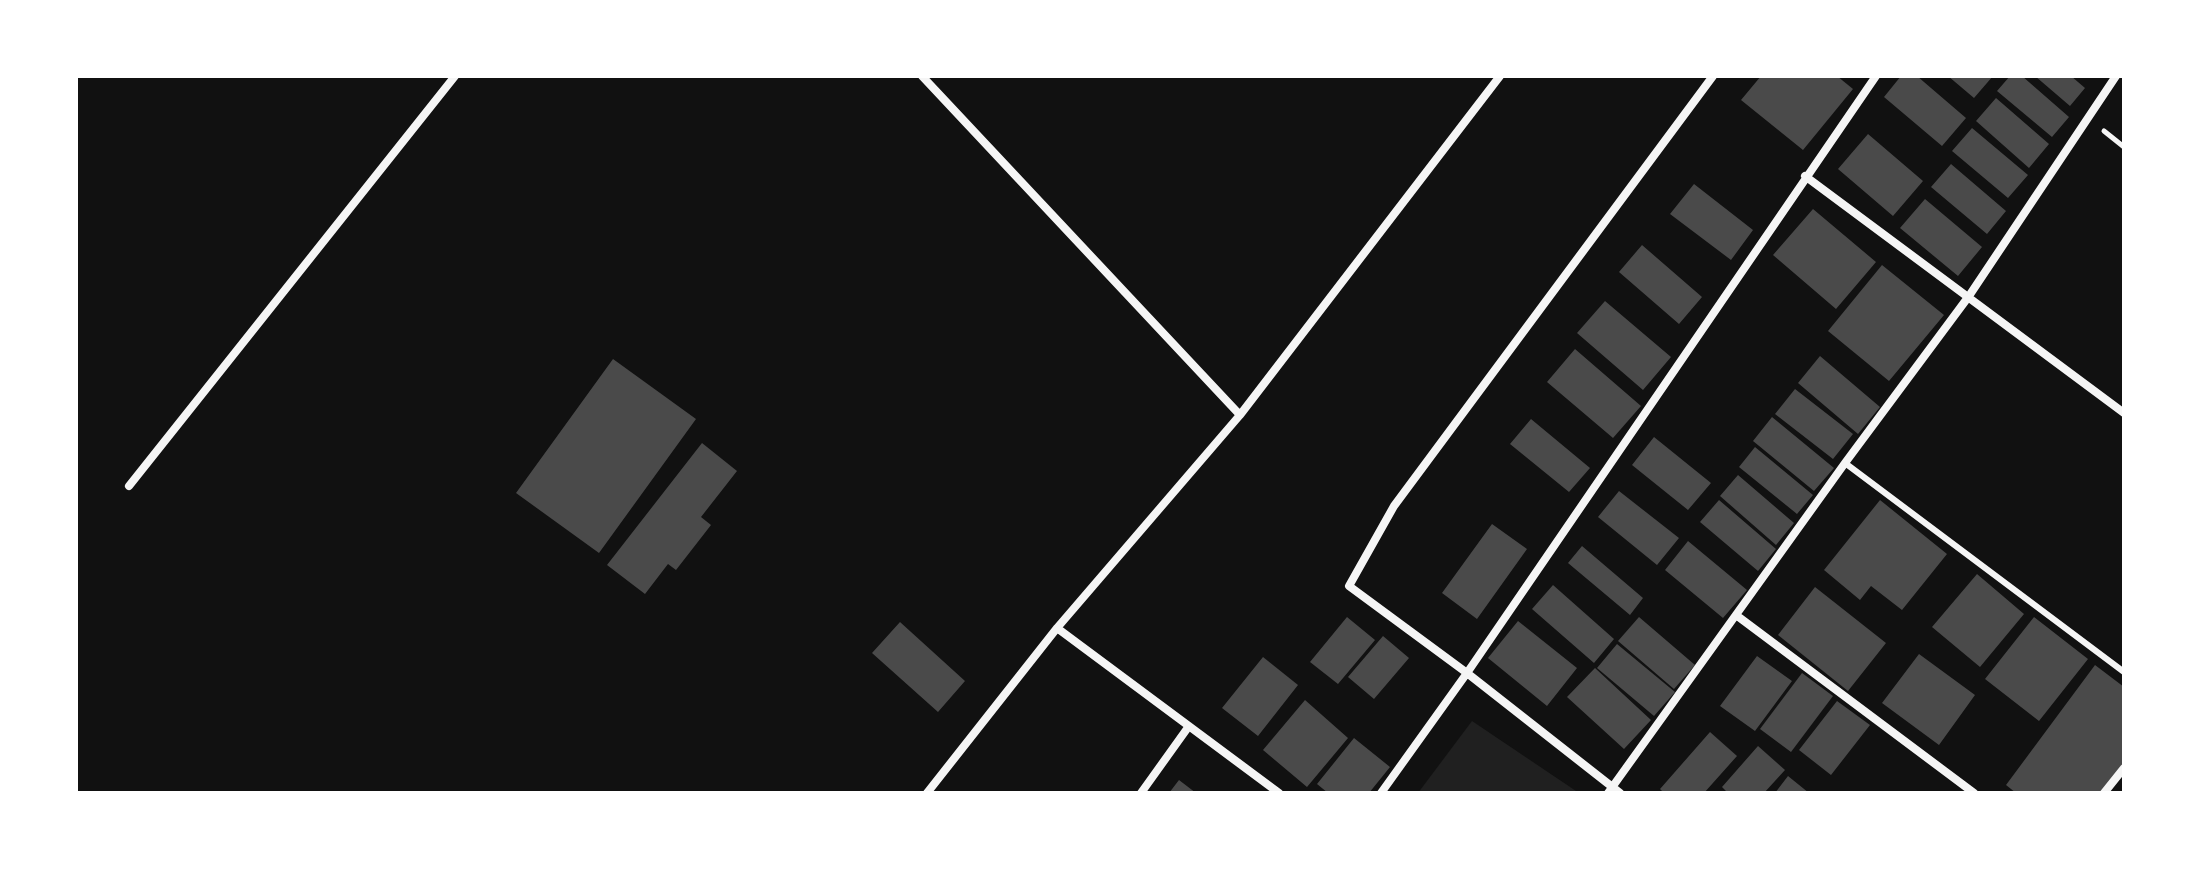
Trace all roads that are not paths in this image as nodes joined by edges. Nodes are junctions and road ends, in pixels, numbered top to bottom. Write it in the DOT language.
graph roads {
  1 [pos="455,76"];
  2 [pos="922,76"];
  3 [pos="1500,76"];
  4 [pos="1713,76"];
  5 [pos="1876,76"];
  6 [pos="2116,76"];
  7 [pos="1805,176"];
  8 [pos="1969,296"];
  9 [pos="2124,413"];
  10 [pos="1240,415"];
  11 [pos="1845,463"];
  12 [pos="129,486"];
  13 [pos="1736,615"];
  14 [pos="1057,628"];
  15 [pos="2124,672"];
  16 [pos="1467,673"];
  17 [pos="1189,726"];
  18 [pos="2122,774"];
  19 [pos="1610,790"];
  20 [pos="927,793"];
  21 [pos="1141,793"];
  22 [pos="1279,793"];
  23 [pos="1381,793"];
  24 [pos="1620,793"];
  25 [pos="1974,793"];
  26 [pos="2104,793"];
  1 -- 12 [label="street"];
  2 -- 10 [label="street"];
  3 -- 10 [label="street"];
  4 -- 16 [label="street"];
  5 -- 7 [label="street"];
  6 -- 8 [label="street"];
  7 -- 8 [label="street"];
  7 -- 16 [label="street"];
  8 -- 9 [label="street"];
  8 -- 11 [label="street"];
  10 -- 14 [label="street"];
  11 -- 13 [label="street"];
  11 -- 15 [label="lane"];
  13 -- 19 [label="street"];
  13 -- 25 [label="street"];
  14 -- 17 [label="street"];
  14 -- 20 [label="street"];
  16 -- 19 [label="street"];
  16 -- 23 [label="street"];
  17 -- 21 [label="street"];
  17 -- 22 [label="street"];
  18 -- 26 [label="street"];
  19 -- 24 [label="street"];
}
